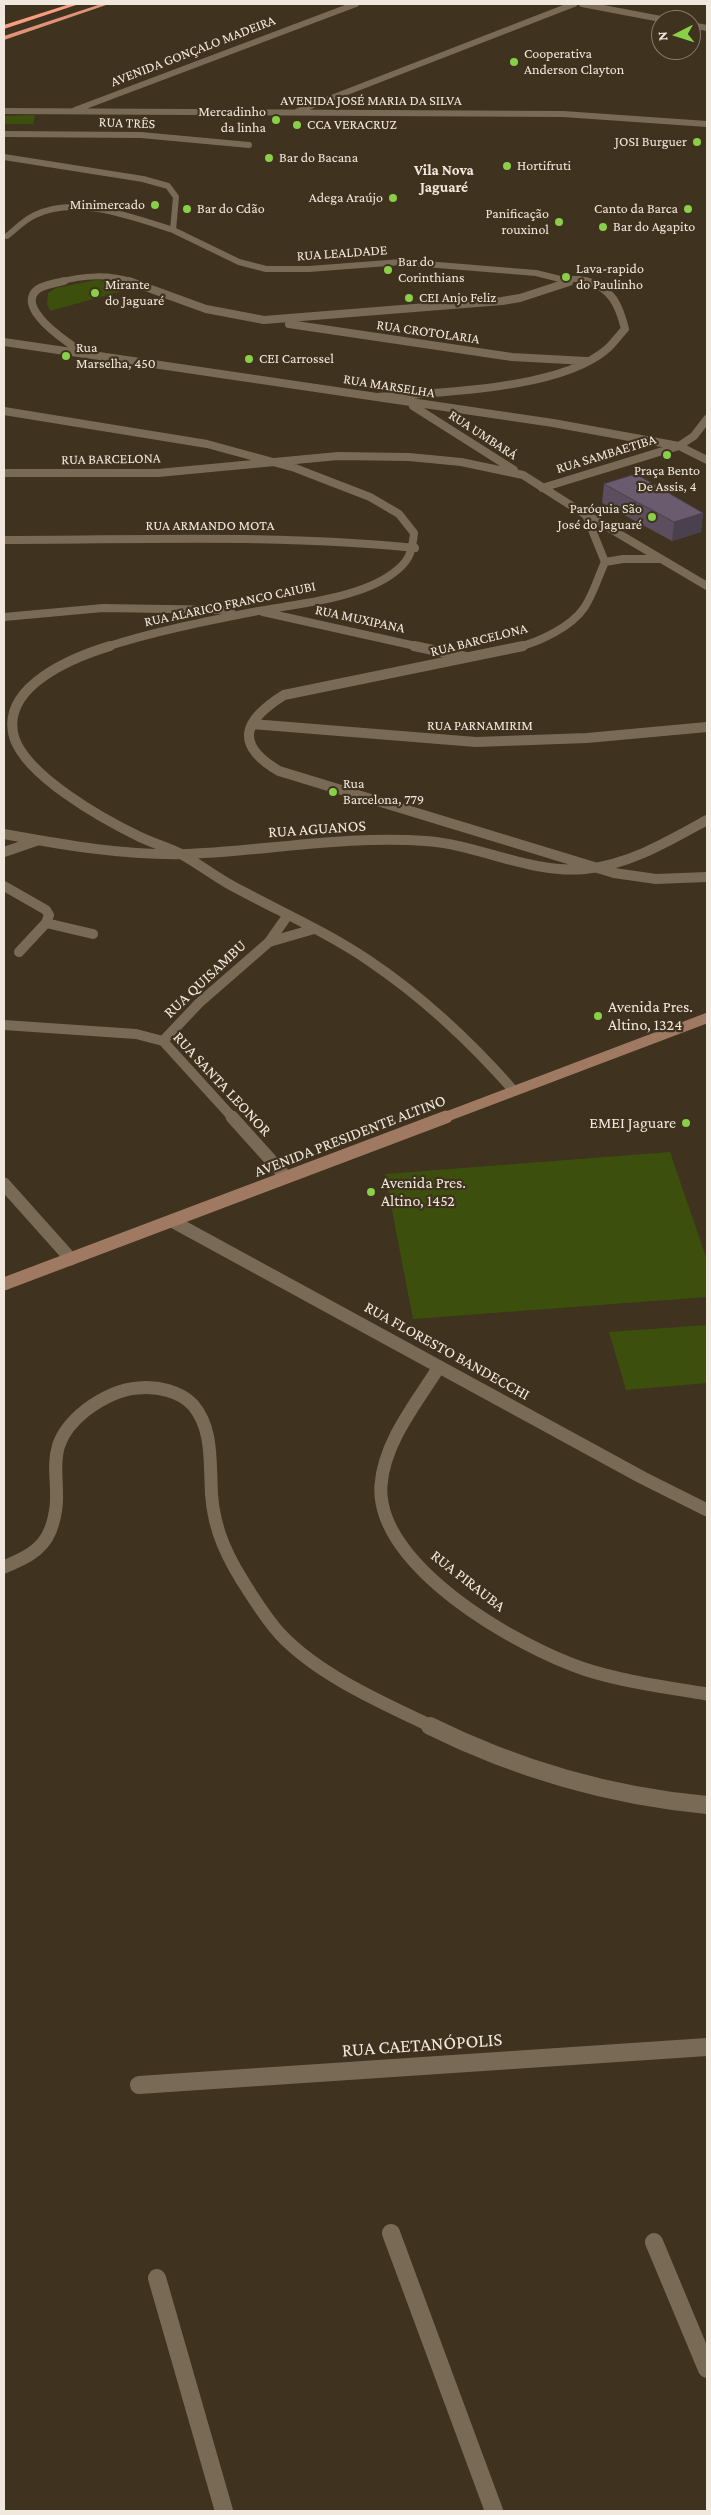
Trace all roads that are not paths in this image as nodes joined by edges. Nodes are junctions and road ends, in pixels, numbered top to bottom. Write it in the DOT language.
graph roads {
  1 [pos="76,4"];
  2 [pos="106,4"];
  3 [pos="356,4"];
  4 [pos="574,4"];
  5 [pos="582,4"];
  6 [pos="651,17"];
  7 [pos="4,27"];
  8 [pos="4,38"];
  9 [pos="4,111"];
  10 [pos="68,112"];
  11 [pos="291,114"];
  12 [pos="707,124"];
  13 [pos="4,134"];
  14 [pos="250,145"];
  15 [pos="4,157"];
  16 [pos="173,230"];
  17 [pos="5,236"];
  18 [pos="579,280"];
  19 [pos="346,315"];
  20 [pos="264,320"];
  21 [pos="333,331"];
  22 [pos="4,342"];
  23 [pos="84,353"];
  24 [pos="589,361"];
  25 [pos="378,397"];
  26 [pos="472,400"];
  27 [pos="405,401"];
  28 [pos="4,412"];
  29 [pos="707,419"];
  30 [pos="679,446"];
  31 [pos="707,460"];
  32 [pos="271,462"];
  33 [pos="4,473"];
  34 [pos="523,475"];
  35 [pos="542,488"];
  36 [pos="586,515"];
  37 [pos="4,540"];
  38 [pos="415,548"];
  39 [pos="660,559"];
  40 [pos="605,562"];
  41 [pos="707,586"];
  42 [pos="257,611"];
  43 [pos="4,617"];
  44 [pos="470,658"];
  45 [pos="252,724"];
  46 [pos="707,727"];
  47 [pos="707,820"];
  48 [pos="4,834"];
  49 [pos="38,840"];
  50 [pos="4,852"];
  51 [pos="181,854"];
  52 [pos="596,868"];
  53 [pos="707,878"];
  54 [pos="4,886"];
  55 [pos="288,916"];
  56 [pos="46,923"];
  57 [pos="314,930"];
  58 [pos="93,934"];
  59 [pos="269,942"];
  60 [pos="19,952"];
  61 [pos="707,1018"];
  62 [pos="4,1025"];
  63 [pos="163,1041"];
  64 [pos="514,1092"];
  65 [pos="286,1177"];
  66 [pos="4,1184"];
  67 [pos="172,1221"];
  68 [pos="71,1259"];
  69 [pos="4,1284"];
  70 [pos="439,1367"];
  71 [pos="707,1510"];
  72 [pos="4,1567"];
  73 [pos="707,1694"];
  74 [pos="707,1804"];
  75 [pos="707,2047"];
  76 [pos="139,2086"];
  77 [pos="391,2233"];
  78 [pos="654,2242"];
  79 [pos="157,2278"];
  80 [pos="707,2369"];
  81 [pos="224,2511"];
  82 [pos="494,2511"];
  1 -- 7 [label="highway"];
  2 -- 8 [label="highway"];
  3 -- 10 [label="street, AVENIDA GONÇALO MADEIRA"];
  4 -- 11 [label="street"];
  5 -- 6 [label="street"];
  9 -- 10 [label="street, AVENIDA JOSÉ MARIA DA SILVA"];
  10 -- 11 [label="street, AVENIDA JOSÉ MARIA DA SILVA"];
  11 -- 12 [label="street, AVENIDA JOSÉ MARIA DA SILVA"];
  13 -- 14 [label="street, RUA TRÊS"];
  15 -- 16 [label="street"];
  16 -- 17 [label="street, RUA LEALDADE"];
  16 -- 18 [label="street, RUA LEALDADE"];
  18 -- 19 [label="street"];
  18 -- 24 [label="street, RUA LEALDADE"];
  19 -- 20 [label="street"];
  19 -- 21 [label="street"];
  20 -- 21 [label="street, RUA CROTOLARIA"];
  20 -- 23 [label="street"];
  21 -- 24 [label="street, RUA CROTOLARIA"];
  22 -- 23 [label="street, RUA MARSELHA"];
  23 -- 25 [label="street, RUA MARSELHA"];
  24 -- 26 [label="street, RUA LEALDADE"];
  25 -- 26 [label="street, RUA LEALDADE"];
  25 -- 27 [label="street, RUA MARSELHA"];
  26 -- 27 [label="street, RUA MARSELHA"];
  26 -- 30 [label="street, RUA MARSELHA"];
  27 -- 34 [label="street, RUA UMBARÁ"];
  28 -- 32 [label="street"];
  29 -- 30 [label="street"];
  30 -- 31 [label="street, RUA MARSELHA"];
  30 -- 35 [label="street, RUA SAMBAETIBA"];
  32 -- 33 [label="street, RUA BARCELONA"];
  32 -- 34 [label="street, RUA BARCELONA"];
  32 -- 38 [label="street"];
  34 -- 35 [label="street, RUA BARCELONA"];
  35 -- 36 [label="street, RUA BARCELONA"];
  36 -- 39 [label="street, RUA BARCELONA"];
  36 -- 40 [label="street"];
  37 -- 38 [label="street, RUA ARMANDO MOTA"];
  38 -- 42 [label="street, RUA ALARICO FRANCO CAIUBI"];
  39 -- 40 [label="street"];
  39 -- 41 [label="street, RUA BARCELONA"];
  40 -- 44 [label="street, RUA BARCELONA"];
  42 -- 43 [label="street, RUA MUXIPANA"];
  42 -- 44 [label="street, RUA MUXIPANA"];
  42 -- 51 [label="street, RUA ALARICO FRANCO CAIUBI"];
  44 -- 45 [label="street, RUA BARCELONA"];
  45 -- 46 [label="street, RUA PARNAMIRIM"];
  45 -- 52 [label="street"];
  47 -- 52 [label="street"];
  48 -- 49 [label="street, RUA AGUANOS"];
  49 -- 50 [label="street, RUA AGUANOS"];
  49 -- 51 [label="street, RUA AGUANOS"];
  51 -- 52 [label="street, RUA AGUANOS"];
  51 -- 55 [label="street, RUA ALARICO FRANCO CAIUBI"];
  52 -- 53 [label="street"];
  54 -- 56 [label="street"];
  55 -- 57 [label="street, RUA ALARICO FRANCO CAIUBI"];
  55 -- 59 [label="street, RUA QUISAMBU"];
  56 -- 58 [label="street"];
  56 -- 60 [label="street"];
  57 -- 59 [label="street, RUA QUISAMBU"];
  57 -- 64 [label="street, RUA ALARICO FRANCO CAIUBI"];
  59 -- 63 [label="street, RUA QUISAMBU"];
  61 -- 64 [label="main road, AVENIDA PRESIDENTE ALTINO"];
  62 -- 63 [label="street, RUA SANTA LEONOR"];
  63 -- 65 [label="street, RUA SANTA LEONOR"];
  64 -- 65 [label="main road, AVENIDA PRESIDENTE ALTINO"];
  65 -- 67 [label="main road, AVENIDA PRESIDENTE ALTINO"];
  66 -- 68 [label="street"];
  67 -- 68 [label="main road, AVENIDA PRESIDENTE ALTINO"];
  67 -- 70 [label="street, RUA FLORESTO BANDECCHI"];
  68 -- 69 [label="main road, AVENIDA PRESIDENTE ALTINO"];
  70 -- 71 [label="street, RUA FLORESTO BANDECCHI"];
  70 -- 73 [label="street, RUA PIRAUBA"];
  72 -- 74 [label="street"];
  75 -- 76 [label="street, RUA CAETANÓPOLIS"];
  77 -- 82 [label="street"];
  78 -- 80 [label="street"];
  79 -- 81 [label="street"];
}
